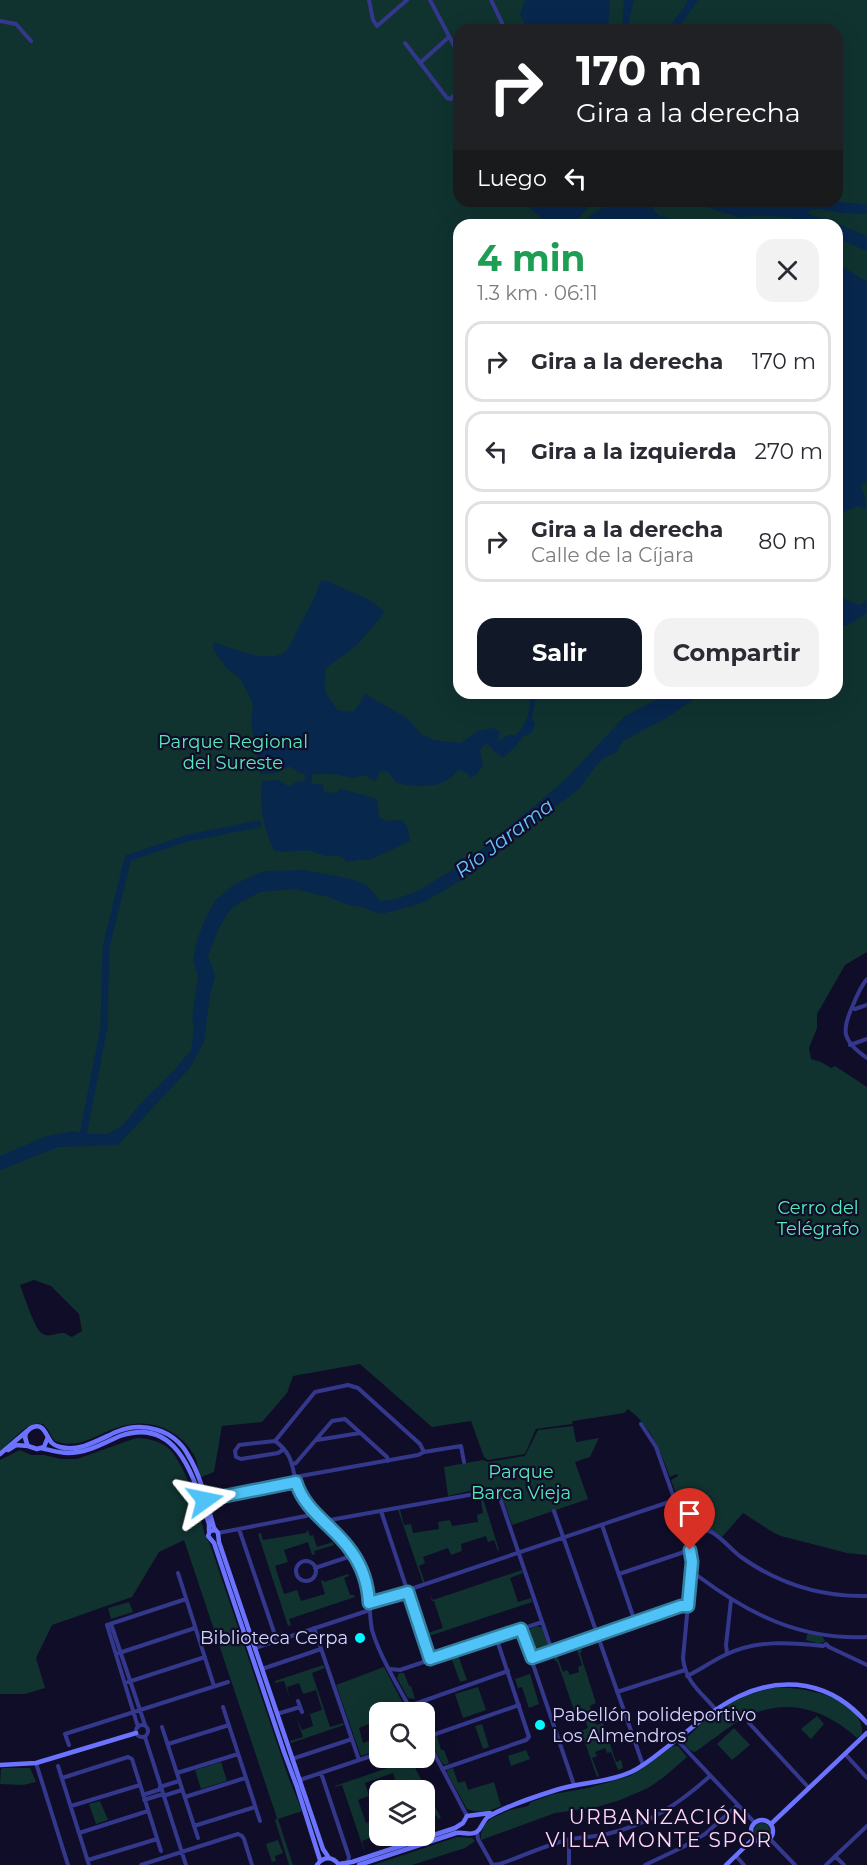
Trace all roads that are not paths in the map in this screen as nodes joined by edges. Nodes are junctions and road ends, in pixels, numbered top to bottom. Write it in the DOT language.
graph roads {
  1 [pos="369,0"];
  2 [pos="407,0"];
  3 [pos="430,0"];
  4 [pos="491,0"];
  5 [pos="0,21"];
  6 [pos="502,23"];
  7 [pos="449,37"];
  8 [pos="31,41"];
  9 [pos="405,43"];
  10 [pos="453,44"];
  11 [pos="420,63"];
  12 [pos="453,96"];
  13 [pos="867,979"];
  14 [pos="867,1005"];
  15 [pos="852,1008"];
  16 [pos="867,1039"];
  17 [pos="850,1045"];
  18 [pos="867,1058"];
  19 [pos="641,1424"];
  20 [pos="27,1431"];
  21 [pos="361,1433"];
  22 [pos="48,1437"];
  23 [pos="316,1440"];
  24 [pos="275,1441"];
  25 [pos="28,1446"];
  26 [pos="41,1448"];
  27 [pos="285,1449"];
  28 [pos="424,1452"];
  29 [pos="0,1455"];
  30 [pos="388,1461"];
  31 [pos="464,1462"];
  32 [pos="292,1464"];
  33 [pos="296,1479"];
  34 [pos="205,1500"];
  35 [pos="675,1500"];
  36 [pos="381,1511"];
  37 [pos="554,1511"];
  38 [pos="314,1512"];
  39 [pos="326,1524"];
  40 [pos="602,1525"];
  41 [pos="239,1529"];
  42 [pos="209,1532"];
  43 [pos="217,1533"];
  44 [pos="687,1535"];
  45 [pos="564,1538"];
  46 [pos="212,1539"];
  47 [pos="690,1550"];
  48 [pos="519,1554"];
  49 [pos="354,1555"];
  50 [pos="315,1568"];
  51 [pos="178,1573"];
  52 [pos="619,1574"];
  53 [pos="691,1574"];
  54 [pos="408,1592"];
  55 [pos="867,1596"];
  56 [pos="186,1599"];
  57 [pos="731,1600"];
  58 [pos="369,1603"];
  59 [pos="688,1606"];
  60 [pos="370,1610"];
  61 [pos="542,1622"];
  62 [pos="635,1622"];
  63 [pos="195,1628"];
  64 [pos="314,1628"];
  65 [pos="521,1629"];
  66 [pos="828,1635"];
  67 [pos="597,1636"];
  68 [pos="867,1636"];
  69 [pos="496,1637"];
  70 [pos="277,1641"];
  71 [pos="826,1644"];
  72 [pos="255,1648"];
  73 [pos="321,1649"];
  74 [pos="552,1651"];
  75 [pos="118,1653"];
  76 [pos="727,1653"];
  77 [pos="205,1657"];
  78 [pos="532,1658"];
  79 [pos="430,1659"];
  80 [pos="867,1665"];
  81 [pos="262,1669"];
  82 [pos="390,1669"];
  83 [pos="400,1670"];
  84 [pos="685,1670"];
  85 [pos="508,1671"];
  86 [pos="687,1676"];
  87 [pos="395,1679"];
  88 [pos="127,1682"];
  89 [pos="228,1682"];
  90 [pos="214,1686"];
  91 [pos="617,1692"];
  92 [pos="298,1701"];
  93 [pos="406,1702"];
  94 [pos="419,1702"];
  95 [pos="519,1705"];
  96 [pos="223,1707"];
  97 [pos="300,1707"];
  98 [pos="139,1710"];
  99 [pos="716,1710"];
  100 [pos="134,1712"];
  101 [pos="302,1712"];
  102 [pos="277,1714"];
  103 [pos="748,1719"];
  104 [pos="867,1724"];
  105 [pos="145,1725"];
  106 [pos="229,1725"];
  107 [pos="162,1726"];
  108 [pos="137,1730"];
  109 [pos="867,1733"];
  110 [pos="435,1734"];
  111 [pos="145,1737"];
  112 [pos="352,1738"];
  113 [pos="677,1740"];
  114 [pos="168,1744"];
  115 [pos="69,1745"];
  116 [pos="238,1754"];
  117 [pos="845,1754"];
  118 [pos="435,1756"];
  119 [pos="369,1757"];
  120 [pos="292,1760"];
  121 [pos="359,1760"];
  122 [pos="36,1764"];
  123 [pos="0,1765"];
  124 [pos="643,1765"];
  125 [pos="58,1766"];
  126 [pos="442,1769"];
  127 [pos="177,1773"];
  128 [pos="321,1773"];
  129 [pos="711,1776"];
  130 [pos="62,1778"];
  131 [pos="245,1778"];
  132 [pos="867,1778"];
  133 [pos="300,1780"];
  134 [pos="179,1781"];
  135 [pos="140,1785"];
  136 [pos="575,1786"];
  137 [pos="809,1788"];
  138 [pos="182,1790"];
  139 [pos="162,1791"];
  140 [pos="144,1797"];
  141 [pos="184,1797"];
  142 [pos="738,1805"];
  143 [pos="70,1806"];
  144 [pos="255,1807"];
  145 [pos="507,1808"];
  146 [pos="148,1811"];
  147 [pos="467,1816"];
  148 [pos="475,1816"];
  149 [pos="260,1821"];
  150 [pos="463,1823"];
  151 [pos="755,1823"];
  152 [pos="771,1824"];
  153 [pos="481,1825"];
  154 [pos="194,1826"];
  155 [pos="867,1826"];
  156 [pos="466,1832"];
  157 [pos="477,1832"];
  158 [pos="79,1833"];
  159 [pos="435,1835"];
  160 [pos="198,1838"];
  161 [pos="754,1838"];
  162 [pos="157,1839"];
  163 [pos="770,1839"];
  164 [pos="569,1840"];
  165 [pos="402,1846"];
  166 [pos="161,1851"];
  167 [pos="181,1852"];
  168 [pos="736,1856"];
  169 [pos="835,1856"];
  170 [pos="329,1858"];
  171 [pos="89,1863"];
  172 [pos="319,1863"];
  173 [pos="339,1864"];
  174 [pos="348,1864"];
  175 [pos="69,1865"];
  176 [pos="141,1865"];
  177 [pos="186,1865"];
  178 [pos="252,1865"];
  179 [pos="359,1865"];
  180 [pos="492,1865"];
  181 [pos="569,1865"];
  182 [pos="645,1865"];
  183 [pos="726,1865"];
  184 [pos="744,1865"];
  185 [pos="795,1865"];
  186 [pos="826,1865"];
  187 [pos="844,1865"];
  1 -- 2 [label="street"];
  3 -- 7 [label="street"];
  4 -- 6 [label="street"];
  5 -- 8 [label="street"];
  7 -- 10 [label="street"];
  7 -- 11 [label="street"];
  9 -- 11 [label="street"];
  11 -- 12 [label="street"];
  13 -- 15 [label="street"];
  14 -- 15 [label="street"];
  15 -- 17 [label="street"];
  16 -- 17 [label="street"];
  17 -- 18 [label="street"];
  19 -- 35 [label="street"];
  20 -- 22 [label="street"];
  20 -- 25 [label="street"];
  20 -- 29 [label="street"];
  21 -- 23 [label="street"];
  21 -- 23 [label="street"];
  21 -- 30 [label="street"];
  22 -- 26 [label="street"];
  22 -- 34 [label="street"];
  23 -- 32 [label="street"];
  24 -- 27 [label="street"];
  24 -- 27 [label="street"];
  24 -- 28 [label="street"];
  25 -- 26 [label="street"];
  25 -- 29 [label="street"];
  26 -- 42 [label="street"];
  27 -- 32 [label="street"];
  28 -- 30 [label="street"];
  28 -- 31 [label="street"];
  30 -- 33 [label="street"];
  32 -- 33 [label="street"];
  33 -- 34 [label="street"];
  33 -- 38 [label="street"];
  34 -- 43 [label="street"];
  35 -- 40 [label="street"];
  35 -- 44 [label="street"];
  36 -- 39 [label="street"];
  36 -- 48 [label="street"];
  36 -- 54 [label="street"];
  37 -- 45 [label="street"];
  38 -- 39 [label="street"];
  38 -- 41 [label="street"];
  39 -- 49 [label="street"];
  40 -- 45 [label="street"];
  40 -- 52 [label="street"];
  41 -- 43 [label="street"];
  41 -- 70 [label="street"];
  42 -- 43 [label="street"];
  42 -- 46 [label="street"];
  43 -- 46 [label="street"];
  43 -- 72 [label="street"];
  44 -- 47 [label="street"];
  44 -- 55 [label="street"];
  45 -- 48 [label="street"];
  45 -- 67 [label="street"];
  46 -- 172 [label="street"];
  47 -- 52 [label="street"];
  47 -- 53 [label="street"];
  48 -- 54 [label="street"];
  48 -- 61 [label="street"];
  49 -- 50 [label="street"];
  49 -- 58 [label="street"];
  50 -- 50 [label="street"];
  51 -- 56 [label="street"];
  52 -- 62 [label="street"];
  53 -- 57 [label="street"];
  53 -- 59 [label="street"];
  54 -- 58 [label="street"];
  54 -- 79 [label="street"];
  56 -- 63 [label="street"];
  56 -- 75 [label="street"];
  57 -- 66 [label="street"];
  57 -- 76 [label="street"];
  58 -- 60 [label="street"];
  59 -- 62 [label="street"];
  59 -- 84 [label="street"];
  60 -- 64 [label="street"];
  60 -- 82 [label="street"];
  61 -- 65 [label="street"];
  61 -- 74 [label="street"];
  62 -- 67 [label="street"];
  63 -- 75 [label="street"];
  63 -- 77 [label="street"];
  64 -- 70 [label="street"];
  64 -- 73 [label="street"];
  65 -- 69 [label="street"];
  65 -- 78 [label="street"];
  66 -- 68 [label="street"];
  66 -- 71 [label="street"];
  67 -- 74 [label="street"];
  67 -- 91 [label="street"];
  69 -- 79 [label="street"];
  69 -- 85 [label="street"];
  70 -- 72 [label="street"];
  71 -- 76 [label="street"];
  71 -- 80 [label="street"];
  72 -- 81 [label="street"];
  73 -- 81 [label="street"];
  73 -- 112 [label="street"];
  74 -- 78 [label="street"];
  75 -- 88 [label="street"];
  76 -- 86 [label="street"];
  77 -- 88 [label="street"];
  77 -- 90 [label="street"];
  78 -- 136 [label="street"];
  79 -- 83 [label="street"];
  81 -- 102 [label="street"];
  82 -- 83 [label="street"];
  82 -- 87 [label="street"];
  83 -- 87 [label="street"];
  84 -- 86 [label="street"];
  84 -- 91 [label="street"];
  85 -- 94 [label="street"];
  85 -- 95 [label="street"];
  86 -- 99 [label="street"];
  87 -- 93 [label="street"];
  88 -- 98 [label="street"];
  88 -- 100 [label="street"];
  89 -- 90 [label="street"];
  90 -- 98 [label="street"];
  91 -- 124 [label="street"];
  92 -- 97 [label="street"];
  95 -- 110 [label="street"];
  95 -- 126 [label="street"];
  96 -- 106 [label="street"];
  97 -- 101 [label="street"];
  97 -- 102 [label="street"];
  98 -- 100 [label="street"];
  98 -- 105 [label="street"];
  99 -- 104 [label="street"];
  99 -- 113 [label="street"];
  100 -- 108 [label="street"];
  100 -- 115 [label="street"];
  102 -- 120 [label="street"];
  103 -- 137 [label="street"];
  104 -- 109 [label="street"];
  105 -- 108 [label="street"];
  105 -- 111 [label="street"];
  106 -- 114 [label="street"];
  106 -- 116 [label="street"];
  107 -- 114 [label="street"];
  108 -- 111 [label="street"];
  108 -- 122 [label="street"];
  109 -- 117 [label="street"];
  111 -- 139 [label="street"];
  112 -- 120 [label="street"];
  112 -- 121 [label="street"];
  113 -- 124 [label="street"];
  113 -- 129 [label="street"];
  114 -- 127 [label="street"];
  116 -- 127 [label="street"];
  116 -- 131 [label="street"];
  117 -- 132 [label="street"];
  117 -- 137 [label="street"];
  118 -- 126 [label="street"];
  119 -- 121 [label="street"];
  120 -- 133 [label="street"];
  121 -- 128 [label="street"];
  122 -- 123 [label="street"];
  122 -- 175 [label="street"];
  124 -- 136 [label="street"];
  125 -- 130 [label="street"];
  126 -- 147 [label="street"];
  127 -- 134 [label="street"];
  128 -- 133 [label="street"];
  128 -- 174 [label="street"];
  129 -- 142 [label="street"];
  129 -- 164 [label="street"];
  130 -- 135 [label="street"];
  130 -- 143 [label="street"];
  131 -- 141 [label="street"];
  131 -- 144 [label="street"];
  133 -- 170 [label="street"];
  134 -- 138 [label="street"];
  134 -- 139 [label="street"];
  135 -- 140 [label="street"];
  135 -- 143 [label="street"];
  136 -- 145 [label="street"];
  137 -- 152 [label="street"];
  138 -- 139 [label="street"];
  138 -- 141 [label="street"];
  139 -- 140 [label="street"];
  139 -- 167 [label="street"];
  140 -- 146 [label="street"];
  141 -- 154 [label="street"];
  142 -- 151 [label="street"];
  142 -- 182 [label="street"];
  143 -- 158 [label="street"];
  144 -- 149 [label="street"];
  144 -- 154 [label="street"];
  145 -- 148 [label="street"];
  145 -- 153 [label="street"];
  146 -- 158 [label="street"];
  146 -- 162 [label="street"];
  147 -- 148 [label="street"];
  147 -- 150 [label="street"];
  148 -- 153 [label="street"];
  150 -- 156 [label="street"];
  150 -- 159 [label="street"];
  151 -- 152 [label="street"];
  151 -- 161 [label="street"];
  152 -- 163 [label="street"];
  153 -- 157 [label="street"];
  154 -- 160 [label="street"];
  155 -- 169 [label="street"];
  156 -- 157 [label="street"];
  156 -- 179 [label="street"];
  157 -- 180 [label="street"];
  158 -- 171 [label="street"];
  161 -- 163 [label="street"];
  161 -- 168 [label="street"];
  162 -- 166 [label="street"];
  162 -- 171 [label="street"];
  163 -- 185 [label="street"];
  164 -- 180 [label="street"];
  164 -- 181 [label="street"];
  165 -- 174 [label="street"];
  167 -- 176 [label="street"];
  167 -- 177 [label="street"];
  167 -- 178 [label="street"];
  168 -- 183 [label="street"];
  168 -- 184 [label="street"];
  169 -- 186 [label="street"];
  169 -- 187 [label="street"];
  170 -- 172 [label="street"];
  170 -- 173 [label="street"];
  173 -- 174 [label="street"];
}
